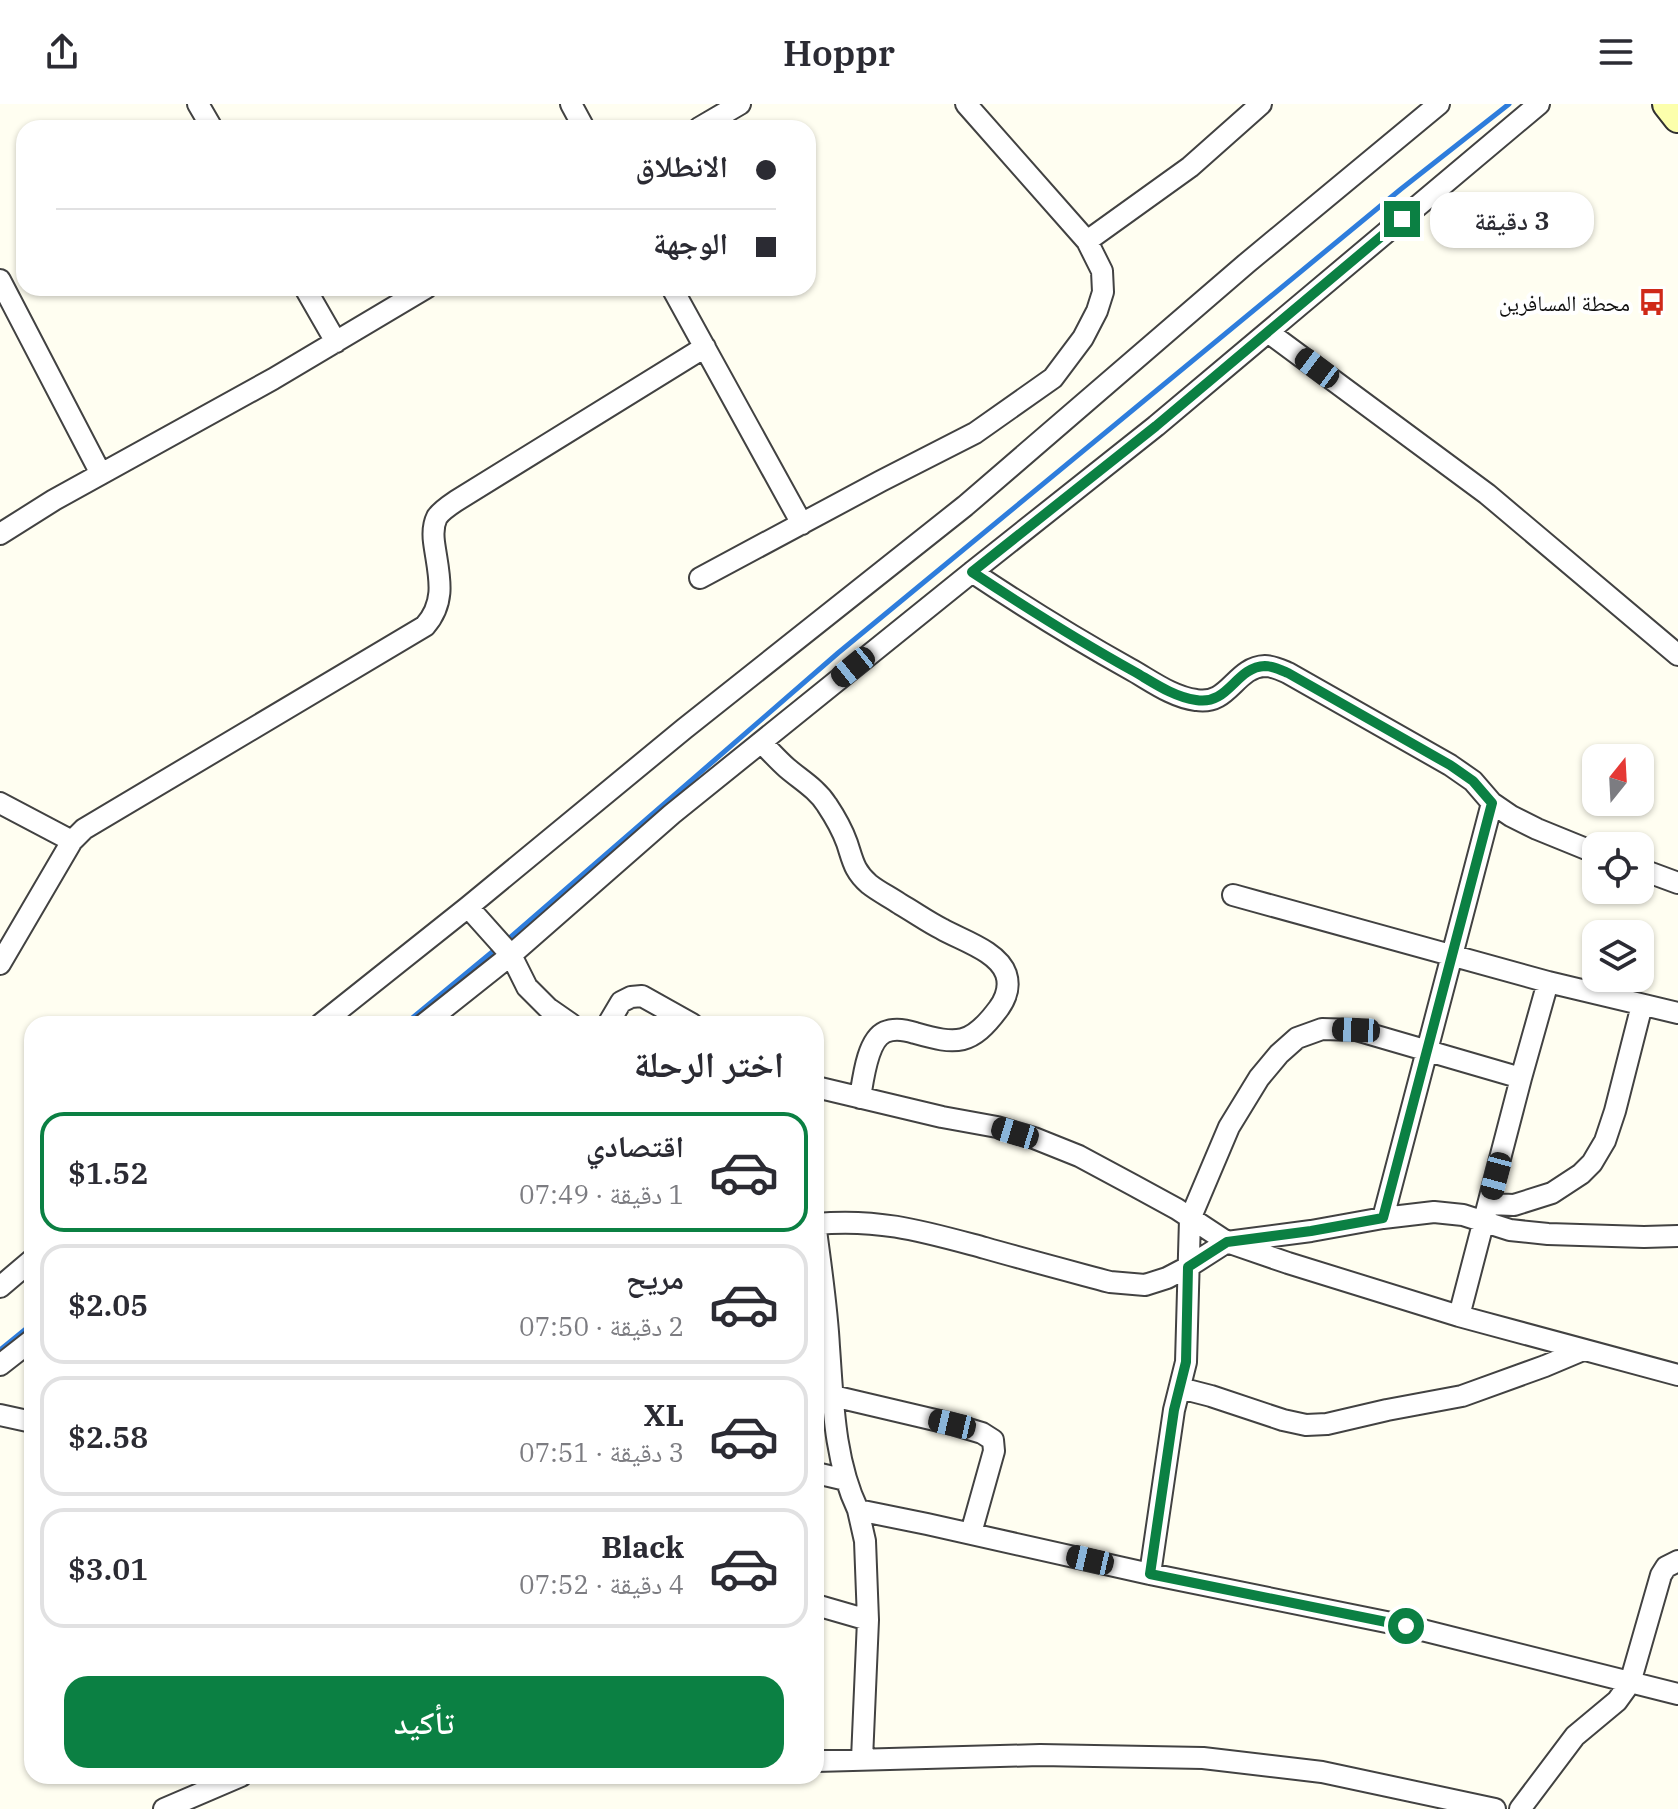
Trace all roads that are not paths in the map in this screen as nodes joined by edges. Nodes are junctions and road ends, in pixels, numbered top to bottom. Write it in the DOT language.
graph roads {
  1 [pos="740,104"];
  2 [pos="966,104"];
  3 [pos="1261,104"];
  4 [pos="1439,104"];
  5 [pos="1539,104"];
  6 [pos="1667,104"];
  7 [pos="1678,118"];
  8 [pos="713,120"];
  9 [pos="1087,241"];
  10 [pos="0,280"];
  11 [pos="310,296"];
  12 [pos="413,296"];
  13 [pos="676,296"];
  14 [pos="1268,332"];
  15 [pos="336,342"];
  16 [pos="705,347"];
  17 [pos="101,474"];
  18 [pos="802,524"];
  19 [pos="0,534"];
  20 [pos="972,572"];
  21 [pos="700,578"];
  22 [pos="1678,655"];
  23 [pos="761,742"];
  24 [pos="0,803"];
  25 [pos="1492,803"];
  26 [pos="72,841"];
  27 [pos="1582,847"];
  28 [pos="1654,874"];
  29 [pos="1678,883"];
  30 [pos="1233,895"];
  31 [pos="468,907"];
  32 [pos="511,955"];
  33 [pos="1453,956"];
  34 [pos="0,964"];
  35 [pos="1548,982"];
  36 [pos="1642,1005"];
  37 [pos="1678,1013"];
  38 [pos="331,1016"];
  39 [pos="434,1016"];
  40 [pos="560,1016"];
  41 [pos="613,1016"];
  42 [pos="678,1016"];
  43 [pos="1427,1051"];
  44 [pos="1521,1078"];
  45 [pos="824,1089"];
  46 [pos="860,1098"];
  47 [pos="1486,1213"];
  48 [pos="1383,1218"];
  49 [pos="1190,1219"];
  50 [pos="824,1225"];
  51 [pos="1678,1236"];
  52 [pos="1227,1242"];
  53 [pos="24,1267"];
  54 [pos="1188,1267"];
  55 [pos="0,1287"];
  56 [pos="824,1299"];
  57 [pos="1459,1316"];
  58 [pos="24,1346"];
  59 [pos="1583,1350"];
  60 [pos="0,1365"];
  61 [pos="1678,1375"];
  62 [pos="1180,1388"];
  63 [pos="824,1394"];
  64 [pos="0,1415"];
  65 [pos="24,1420"];
  66 [pos="824,1475"];
  67 [pos="846,1480"];
  68 [pos="858,1510"];
  69 [pos="971,1533"];
  70 [pos="1678,1561"];
  71 [pos="1150,1574"];
  72 [pos="824,1607"];
  73 [pos="868,1620"];
  74 [pos="1630,1683"];
  75 [pos="1678,1694"];
  76 [pos="862,1759"];
  77 [pos="824,1761"];
  78 [pos="222,1784"];
  79 [pos="164,1809"];
  80 [pos="1495,1809"];
  81 [pos="1520,1809"];
  1 -- 8 [label="street"];
  2 -- 9 [label="street"];
  3 -- 9 [label="street"];
  4 -- 31 [label="street"];
  5 -- 14 [label="street"];
  6 -- 7 [label="main road"];
  9 -- 18 [label="street"];
  10 -- 17 [label="street"];
  11 -- 15 [label="street"];
  12 -- 15 [label="street"];
  13 -- 16 [label="street"];
  14 -- 20 [label="street"];
  14 -- 22 [label="street"];
  15 -- 17 [label="street"];
  16 -- 18 [label="street"];
  16 -- 26 [label="street"];
  17 -- 19 [label="street"];
  18 -- 21 [label="street"];
  20 -- 23 [label="street"];
  20 -- 25 [label="street"];
  23 -- 32 [label="street"];
  23 -- 46 [label="street"];
  24 -- 26 [label="street"];
  25 -- 27 [label="street"];
  25 -- 33 [label="street"];
  26 -- 34 [label="street"];
  28 -- 29 [label="street"];
  30 -- 33 [label="street"];
  31 -- 32 [label="street"];
  31 -- 38 [label="street"];
  32 -- 39 [label="street"];
  32 -- 40 [label="street"];
  33 -- 35 [label="street"];
  33 -- 43 [label="street"];
  35 -- 36 [label="street"];
  35 -- 44 [label="street"];
  36 -- 37 [label="street"];
  36 -- 47 [label="street"];
  41 -- 42 [label="street"];
  43 -- 44 [label="street"];
  43 -- 48 [label="street"];
  43 -- 49 [label="street"];
  44 -- 47 [label="street"];
  45 -- 46 [label="street"];
  46 -- 49 [label="street"];
  47 -- 48 [label="street"];
  47 -- 51 [label="street"];
  47 -- 57 [label="street"];
  48 -- 52 [label="street"];
  49 -- 52 [label="street"];
  49 -- 54 [label="street"];
  50 -- 54 [label="street"];
  52 -- 54 [label="street"];
  52 -- 57 [label="street"];
  53 -- 55 [label="street"];
  54 -- 62 [label="street"];
  56 -- 63 [label="street"];
  57 -- 59 [label="street"];
  58 -- 60 [label="street"];
  59 -- 61 [label="street"];
  59 -- 62 [label="street"];
  62 -- 71 [label="street"];
  63 -- 67 [label="street"];
  63 -- 69 [label="street"];
  64 -- 65 [label="street"];
  66 -- 67 [label="street"];
  67 -- 68 [label="street"];
  68 -- 69 [label="street"];
  68 -- 73 [label="street"];
  69 -- 71 [label="street"];
  70 -- 74 [label="street"];
  71 -- 74 [label="street"];
  72 -- 73 [label="street"];
  73 -- 76 [label="street"];
  74 -- 75 [label="street"];
  74 -- 81 [label="street"];
  76 -- 77 [label="street"];
  76 -- 80 [label="street"];
  78 -- 79 [label="street"];
}
